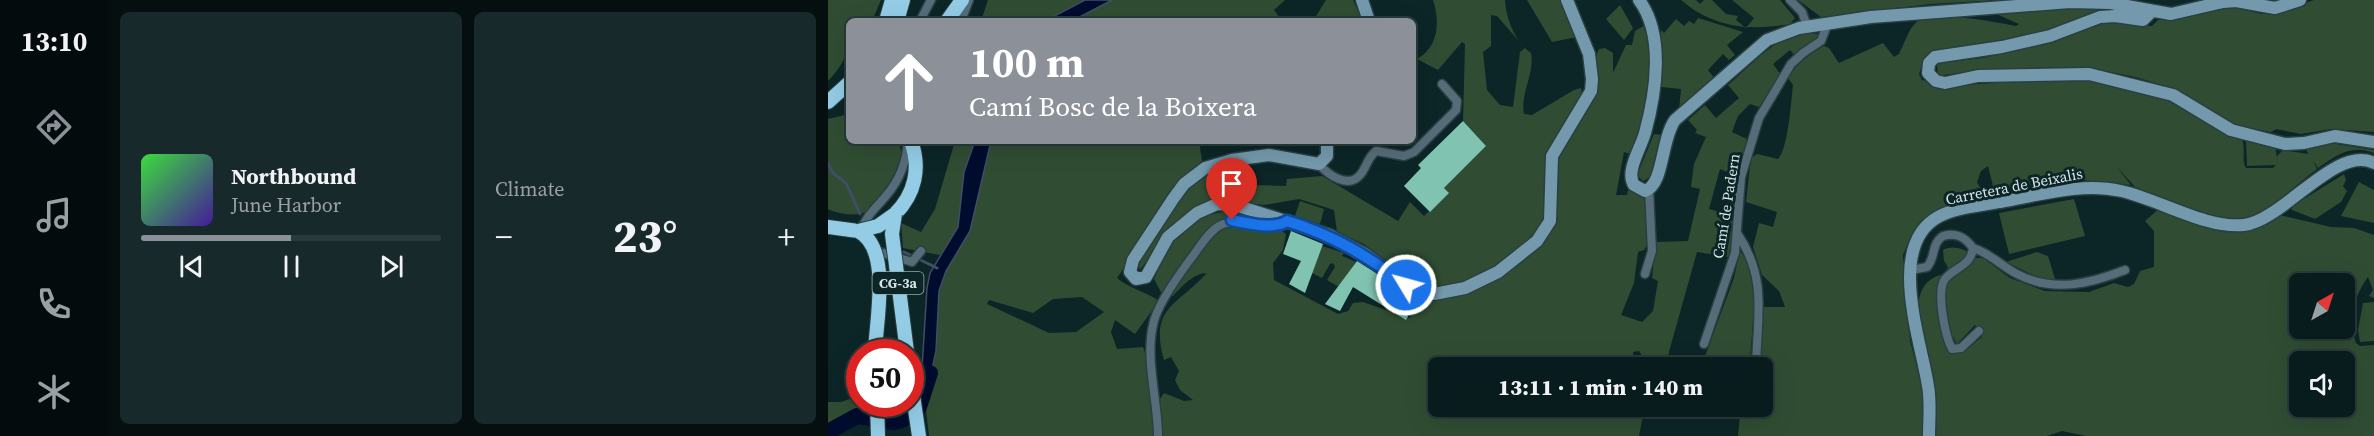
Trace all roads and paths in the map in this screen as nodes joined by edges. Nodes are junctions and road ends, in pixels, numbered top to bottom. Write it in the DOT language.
graph roads {
  1 [pos="892,0"];
  2 [pos="903,0"];
  3 [pos="931,0"];
  4 [pos="962,0"];
  5 [pos="969,0"];
  6 [pos="1362,0"];
  7 [pos="1567,0"];
  8 [pos="1639,0"];
  9 [pos="1790,0"];
  10 [pos="2300,0"];
  11 [pos="2151,12"];
  12 [pos="887,18"];
  13 [pos="898,18"];
  14 [pos="922,18"];
  15 [pos="949,18"];
  16 [pos="962,18"];
  17 [pos="1368,18"];
  18 [pos="1828,23"];
  19 [pos="1807,26"];
  20 [pos="1442,84"];
  21 [pos="846,86"];
  22 [pos="846,101"];
  23 [pos="828,104"];
  24 [pos="2374,142"];
  25 [pos="912,144"];
  26 [pos="912,144"];
  27 [pos="1327,144"];
  28 [pos="2374,163"];
  29 [pos="1319,164"];
  30 [pos="1648,190"];
  31 [pos="895,214"];
  32 [pos="1287,221"];
  33 [pos="831,229"];
  34 [pos="858,231"];
  35 [pos="1737,233"];
  36 [pos="1972,248"];
  37 [pos="921,251"];
  38 [pos="1911,270"];
  39 [pos="2126,270"];
  40 [pos="1645,274"];
  41 [pos="1979,331"];
  42 [pos="876,339"];
  43 [pos="905,339"];
  44 [pos="1704,344"];
  45 [pos="1756,357"];
  46 [pos="877,417"];
  47 [pos="916,417"];
  48 [pos="878,436"];
  49 [pos="919,436"];
  50 [pos="1158,436"];
  51 [pos="1929,436"];
  1 -- 12 [label="highway"];
  2 -- 13 [label="highway"];
  3 -- 14 [label="street"];
  4 -- 15 [label="highway"];
  5 -- 16 [label="street"];
  6 -- 17 [label="main road"];
  7 -- 32 [label="main road"];
  8 -- 30 [label="main road"];
  9 -- 19 [label="street"];
  10 -- 11 [label="main road"];
  11 -- 18 [label="main road"];
  11 -- 24 [label="main road"];
  18 -- 19 [label="main road"];
  18 -- 35 [label="street, Camí de Padern"];
  19 -- 30 [label="main road"];
  20 -- 29 [label="street"];
  21 -- 23 [label="highway"];
  22 -- 23 [label="highway"];
  25 -- 31 [label="highway"];
  26 -- 37 [label="street"];
  27 -- 29 [label="main road"];
  28 -- 38 [label="main road, Carretera de Beixalis"];
  29 -- 32 [label="main road"];
  30 -- 40 [label="street"];
  31 -- 34 [label="highway, bridge"];
  31 -- 43 [label="highway, CG-3a, bridge"];
  32 -- 50 [label="street"];
  33 -- 34 [label="highway"];
  34 -- 42 [label="highway, CG-3a, bridge"];
  35 -- 44 [label="street, Camí de Padern"];
  35 -- 45 [label="street"];
  36 -- 38 [label="street"];
  36 -- 39 [label="street"];
  36 -- 41 [label="street"];
  38 -- 51 [label="main road, Carretera de Beixalis"];
  46 -- 48 [label="highway"];
  47 -- 49 [label="highway"];
}
